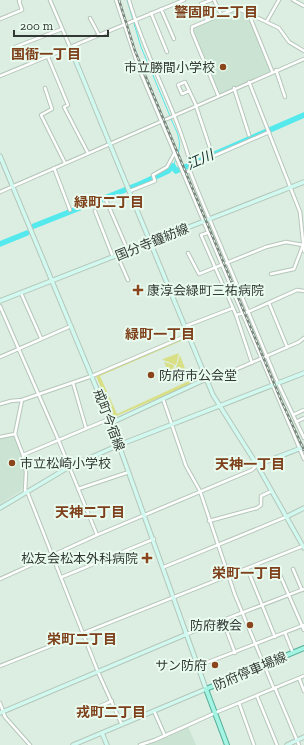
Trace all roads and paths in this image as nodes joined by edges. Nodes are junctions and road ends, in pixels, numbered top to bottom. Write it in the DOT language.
graph roads {
  1 [pos="20,0"];
  2 [pos="50,0"];
  3 [pos="116,0"];
  4 [pos="129,0"];
  5 [pos="184,0"];
  6 [pos="211,0"];
  7 [pos="214,0"];
  8 [pos="279,0"];
  9 [pos="293,0"];
  10 [pos="301,0"];
  11 [pos="299,4"];
  12 [pos="304,6"];
  13 [pos="161,9"];
  14 [pos="247,12"];
  15 [pos="151,13"];
  16 [pos="221,14"];
  17 [pos="90,18"];
  18 [pos="0,19"];
  19 [pos="135,19"];
  20 [pos="207,20"];
  21 [pos="268,21"];
  22 [pos="123,24"];
  23 [pos="62,29"];
  24 [pos="99,35"];
  25 [pos="174,39"];
  26 [pos="15,46"];
  27 [pos="70,48"];
  28 [pos="167,52"];
  29 [pos="304,52"];
  30 [pos="48,57"];
  31 [pos="304,59"];
  32 [pos="276,70"];
  33 [pos="272,71"];
  34 [pos="0,76"];
  35 [pos="249,82"];
  36 [pos="45,88"];
  37 [pos="234,88"];
  38 [pos="189,91"];
  39 [pos="218,95"];
  40 [pos="285,97"];
  41 [pos="195,106"];
  42 [pos="173,116"];
  43 [pos="160,121"];
  44 [pos="269,132"];
  45 [pos="249,135"];
  46 [pos="109,144"];
  47 [pos="88,153"];
  48 [pos="174,154"];
  49 [pos="212,154"];
  50 [pos="0,156"];
  51 [pos="65,163"];
  52 [pos="191,166"];
  53 [pos="54,168"];
  54 [pos="190,170"];
  55 [pos="183,174"];
  56 [pos="304,182"];
  57 [pos="13,186"];
  58 [pos="290,187"];
  59 [pos="130,191"];
  60 [pos="0,192"];
  61 [pos="106,200"];
  62 [pos="70,210"];
  63 [pos="95,210"];
  64 [pos="210,219"];
  65 [pos="203,222"];
  66 [pos="207,232"];
  67 [pos="151,242"];
  68 [pos="304,246"];
  69 [pos="304,251"];
  70 [pos="128,252"];
  71 [pos="188,253"];
  72 [pos="115,256"];
  73 [pos="228,263"];
  74 [pos="221,266"];
  75 [pos="215,268"];
  76 [pos="271,274"];
  77 [pos="128,280"];
  78 [pos="53,281"];
  79 [pos="304,291"];
  80 [pos="21,292"];
  81 [pos="0,301"];
  82 [pos="269,303"];
  83 [pos="0,306"];
  84 [pos="233,308"];
  85 [pos="248,312"];
  86 [pos="241,313"];
  87 [pos="236,315"];
  88 [pos="71,326"];
  89 [pos="186,326"];
  90 [pos="189,334"];
  91 [pos="41,338"];
  92 [pos="304,338"];
  93 [pos="287,347"];
  94 [pos="18,348"];
  95 [pos="267,356"];
  96 [pos="0,357"];
  97 [pos="260,358"];
  98 [pos="252,363"];
  99 [pos="304,373"];
  100 [pos="92,376"];
  101 [pos="207,381"];
  102 [pos="73,383"];
  103 [pos="278,383"];
  104 [pos="272,385"];
  105 [pos="39,394"];
  106 [pos="163,399"];
  107 [pos="22,400"];
  108 [pos="0,404"];
  109 [pos="219,406"];
  110 [pos="304,410"];
  111 [pos="293,415"];
  112 [pos="304,418"];
  113 [pos="110,421"];
  114 [pos="296,422"];
  115 [pos="172,424"];
  116 [pos="86,428"];
  117 [pos="15,434"];
  118 [pos="0,437"];
  119 [pos="304,438"];
  120 [pos="58,439"];
  121 [pos="119,445"];
  122 [pos="304,447"];
  123 [pos="300,449"];
  124 [pos="23,455"];
  125 [pos="304,459"];
  126 [pos="257,465"];
  127 [pos="69,467"];
  128 [pos="129,472"];
  129 [pos="78,489"];
  130 [pos="200,491"];
  131 [pos="272,491"];
  132 [pos="26,492"];
  133 [pos="0,508"];
  134 [pos="304,508"];
  135 [pos="145,515"];
  136 [pos="286,517"];
  137 [pos="209,521"];
  138 [pos="97,535"];
  139 [pos="154,539"];
  140 [pos="217,546"];
  141 [pos="304,547"];
  142 [pos="52,555"];
  143 [pos="164,567"];
  144 [pos="247,568"];
  145 [pos="293,569"];
  146 [pos="280,574"];
  147 [pos="228,576"];
  148 [pos="62,577"];
  149 [pos="1,578"];
  150 [pos="0,582"];
  151 [pos="303,590"];
  152 [pos="289,596"];
  153 [pos="174,597"];
  154 [pos="262,606"];
  155 [pos="242,614"];
  156 [pos="223,620"];
  157 [pos="303,625"];
  158 [pos="304,630"];
  159 [pos="84,633"];
  160 [pos="284,633"];
  161 [pos="187,634"];
  162 [pos="275,637"];
  163 [pos="255,645"];
  164 [pos="304,648"];
  165 [pos="293,652"];
  166 [pos="235,653"];
  167 [pos="263,665"];
  168 [pos="0,666"];
  169 [pos="198,666"];
  170 [pos="98,672"];
  171 [pos="304,676"];
  172 [pos="299,678"];
  173 [pos="274,688"];
  174 [pos="206,689"];
  175 [pos="304,691"];
  176 [pos="257,696"];
  177 [pos="112,701"];
  178 [pos="0,703"];
  179 [pos="239,703"];
  180 [pos="86,709"];
  181 [pos="154,711"];
  182 [pos="2,712"];
  183 [pos="216,712"];
  184 [pos="122,725"];
  185 [pos="102,733"];
  186 [pos="165,736"];
  187 [pos="304,737"];
  188 [pos="297,740"];
  189 [pos="30,745"];
  190 [pos="73,745"];
  191 [pos="107,745"];
  192 [pos="140,745"];
  193 [pos="227,745"];
  194 [pos="254,745"];
  195 [pos="277,745"];
  196 [pos="287,745"];
  197 [pos="299,745"];
  1 -- 18 [label="street"];
  2 -- 23 [label="street"];
  3 -- 22 [label="street"];
  4 -- 19 [label="street"];
  5 -- 13 [label="street"];
  6 -- 20 [label="street"];
  7 -- 16 [label="street"];
  8 -- 21 [label="street"];
  9 -- 11 [label="street"];
  10 -- 11 [label="street"];
  11 -- 12 [label="street"];
  13 -- 15 [label="street"];
  13 -- 25 [label="street"];
  14 -- 16 [label="street"];
  14 -- 21 [label="street"];
  14 -- 33 [label="street"];
  15 -- 19 [label="street"];
  15 -- 28 [label="street"];
  16 -- 20 [label="street"];
  17 -- 24 [label="street"];
  19 -- 22 [label="street"];
  19 -- 42 [label="street"];
  20 -- 39 [label="street"];
  21 -- 29 [label="street"];
  22 -- 24 [label="street"];
  22 -- 43 [label="street"];
  23 -- 26 [label="street"];
  23 -- 27 [label="street"];
  24 -- 27 [label="street"];
  27 -- 30 [label="street"];
  27 -- 46 [label="street"];
  30 -- 34 [label="street"];
  30 -- 47 [label="street"];
  31 -- 32 [label="street"];
  32 -- 33 [label="street"];
  32 -- 40 [label="street"];
  33 -- 35 [label="street"];
  35 -- 37 [label="street"];
  35 -- 44 [label="street"];
  36 -- 51 [label="street"];
  37 -- 39 [label="street"];
  37 -- 45 [label="street"];
  38 -- 38 [label="street"];
  38 -- 41 [label="street"];
  39 -- 41 [label="street"];
  41 -- 42 [label="street"];
  41 -- 49 [label="street"];
  42 -- 43 [label="street"];
  42 -- 52 [label="street"];
  43 -- 46 [label="street"];
  43 -- 48 [label="street"];
  44 -- 52 [label="street"];
  44 -- 58 [label="street"];
  46 -- 47 [label="street"];
  46 -- 59 [label="street"];
  47 -- 51 [label="street"];
  48 -- 55 [label="street"];
  48 -- 59 [label="street"];
  50 -- 57 [label="street, 戒町今宿線"];
  51 -- 53 [label="street"];
  52 -- 54 [label="street"];
  53 -- 57 [label="street"];
  53 -- 62 [label="street"];
  54 -- 55 [label="street"];
  54 -- 64 [label="street"];
  55 -- 65 [label="street"];
  56 -- 58 [label="street, 国分寺鐘紡線"];
  57 -- 60 [label="street"];
  57 -- 78 [label="street, 戒町今宿線"];
  58 -- 64 [label="street, 国分寺鐘紡線"];
  58 -- 68 [label="street"];
  59 -- 67 [label="street"];
  61 -- 70 [label="street"];
  63 -- 72 [label="street"];
  64 -- 65 [label="street, 国分寺鐘紡線"];
  64 -- 73 [label="street"];
  65 -- 66 [label="street"];
  65 -- 67 [label="street, 国分寺鐘紡線"];
  66 -- 74 [label="street"];
  66 -- 75 [label="street"];
  67 -- 70 [label="street, 国分寺鐘紡線"];
  67 -- 89 [label="street"];
  68 -- 69 [label="street"];
  68 -- 73 [label="street"];
  68 -- 76 [label="street"];
  70 -- 72 [label="street, 国分寺鐘紡線"];
  71 -- 75 [label="street"];
  72 -- 77 [label="street"];
  72 -- 78 [label="street, 国分寺鐘紡線"];
  73 -- 74 [label="street"];
  73 -- 85 [label="street"];
  74 -- 75 [label="street"];
  74 -- 86 [label="street"];
  75 -- 84 [label="street"];
  78 -- 80 [label="street, 国分寺鐘紡線"];
  78 -- 88 [label="street, 戒町今宿線"];
  79 -- 82 [label="street"];
  80 -- 81 [label="street, 国分寺鐘紡線"];
  80 -- 91 [label="street"];
  82 -- 85 [label="street"];
  82 -- 93 [label="street"];
  83 -- 94 [label="street"];
  84 -- 87 [label="street"];
  84 -- 89 [label="street"];
  85 -- 86 [label="street"];
  85 -- 95 [label="street"];
  86 -- 87 [label="street"];
  86 -- 97 [label="street"];
  87 -- 98 [label="street"];
  88 -- 91 [label="street"];
  88 -- 100 [label="street, 戒町今宿線"];
  89 -- 90 [label="street"];
  90 -- 100 [label="street"];
  90 -- 101 [label="street"];
  91 -- 94 [label="street"];
  92 -- 93 [label="street"];
  93 -- 95 [label="street"];
  94 -- 96 [label="street"];
  94 -- 105 [label="street"];
  95 -- 97 [label="street"];
  95 -- 103 [label="street"];
  97 -- 98 [label="street"];
  97 -- 104 [label="street"];
  98 -- 101 [label="street"];
  99 -- 103 [label="street"];
  100 -- 102 [label="street"];
  100 -- 113 [label="street, 戒町今宿線"];
  101 -- 106 [label="street"];
  101 -- 109 [label="street"];
  102 -- 105 [label="street"];
  102 -- 116 [label="street"];
  103 -- 104 [label="street"];
  103 -- 111 [label="street"];
  104 -- 109 [label="street"];
  104 -- 123 [label="street"];
  105 -- 107 [label="street"];
  105 -- 120 [label="street"];
  106 -- 113 [label="street"];
  106 -- 115 [label="street"];
  107 -- 108 [label="street"];
  107 -- 117 [label="street"];
  109 -- 115 [label="street"];
  109 -- 126 [label="street"];
  110 -- 111 [label="street"];
  111 -- 114 [label="street"];
  112 -- 114 [label="street"];
  113 -- 116 [label="street"];
  113 -- 121 [label="street, 戒町今宿線"];
  114 -- 119 [label="street"];
  115 -- 121 [label="street"];
  115 -- 130 [label="street"];
  116 -- 120 [label="street"];
  117 -- 118 [label="street"];
  117 -- 124 [label="street"];
  120 -- 124 [label="street"];
  120 -- 127 [label="street"];
  121 -- 127 [label="street"];
  121 -- 128 [label="street, 戒町今宿線"];
  122 -- 123 [label="street"];
  123 -- 125 [label="street"];
  123 -- 126 [label="street"];
  124 -- 132 [label="street"];
  126 -- 130 [label="street"];
  126 -- 131 [label="street"];
  127 -- 129 [label="street"];
  127 -- 132 [label="street"];
  128 -- 129 [label="street"];
  128 -- 135 [label="street, 戒町今宿線"];
  129 -- 138 [label="street"];
  130 -- 135 [label="street"];
  130 -- 137 [label="street"];
  131 -- 136 [label="street"];
  131 -- 137 [label="street"];
  132 -- 133 [label="street"];
  132 -- 142 [label="street"];
  134 -- 136 [label="street"];
  135 -- 138 [label="street"];
  135 -- 139 [label="street, 戒町今宿線"];
  136 -- 140 [label="street"];
  136 -- 141 [label="street"];
  137 -- 140 [label="street"];
  138 -- 142 [label="street"];
  139 -- 143 [label="street, 戒町今宿線"];
  139 -- 148 [label="street"];
  140 -- 143 [label="street"];
  140 -- 147 [label="street"];
  141 -- 144 [label="street"];
  142 -- 148 [label="street"];
  142 -- 149 [label="street"];
  143 -- 153 [label="street, 戒町今宿線"];
  144 -- 147 [label="street"];
  144 -- 154 [label="street"];
  145 -- 151 [label="street"];
  146 -- 152 [label="street"];
  147 -- 153 [label="street"];
  147 -- 155 [label="street"];
  148 -- 159 [label="street"];
  149 -- 150 [label="street"];
  151 -- 152 [label="street"];
  152 -- 154 [label="street"];
  152 -- 157 [label="street"];
  153 -- 159 [label="street"];
  153 -- 161 [label="street, 戒町今宿線"];
  154 -- 155 [label="street"];
  154 -- 162 [label="street"];
  155 -- 156 [label="street"];
  155 -- 163 [label="street"];
  156 -- 161 [label="street"];
  156 -- 166 [label="street"];
  157 -- 158 [label="street"];
  157 -- 160 [label="street"];
  159 -- 168 [label="street"];
  159 -- 170 [label="street"];
  160 -- 162 [label="street"];
  160 -- 165 [label="street"];
  161 -- 169 [label="street, 戒町今宿線"];
  161 -- 170 [label="street"];
  162 -- 163 [label="street"];
  163 -- 166 [label="street"];
  163 -- 167 [label="street"];
  164 -- 165 [label="main road, 防府停車場線"];
  165 -- 167 [label="main road, 防府停車場線"];
  166 -- 169 [label="street"];
  167 -- 173 [label="street"];
  167 -- 174 [label="main road, 防府停車場線"];
  169 -- 174 [label="street, 戒町今宿線"];
  170 -- 177 [label="street"];
  170 -- 182 [label="street"];
  171 -- 172 [label="street"];
  172 -- 173 [label="street"];
  172 -- 175 [label="street"];
  173 -- 176 [label="street"];
  173 -- 188 [label="street"];
  174 -- 181 [label="street"];
  174 -- 183 [label="main road, 防府停車場線"];
  176 -- 179 [label="street"];
  176 -- 195 [label="street"];
  177 -- 180 [label="street"];
  177 -- 184 [label="street"];
  178 -- 182 [label="street"];
  179 -- 183 [label="street"];
  179 -- 194 [label="street"];
  181 -- 184 [label="street"];
  181 -- 186 [label="street"];
  182 -- 189 [label="street"];
  183 -- 186 [label="street"];
  183 -- 193 [label="main road, 防府停車場線"];
  184 -- 185 [label="street"];
  185 -- 190 [label="street"];
  185 -- 191 [label="street"];
  186 -- 192 [label="street"];
  187 -- 188 [label="street"];
  188 -- 196 [label="street"];
  188 -- 197 [label="street"];
}
